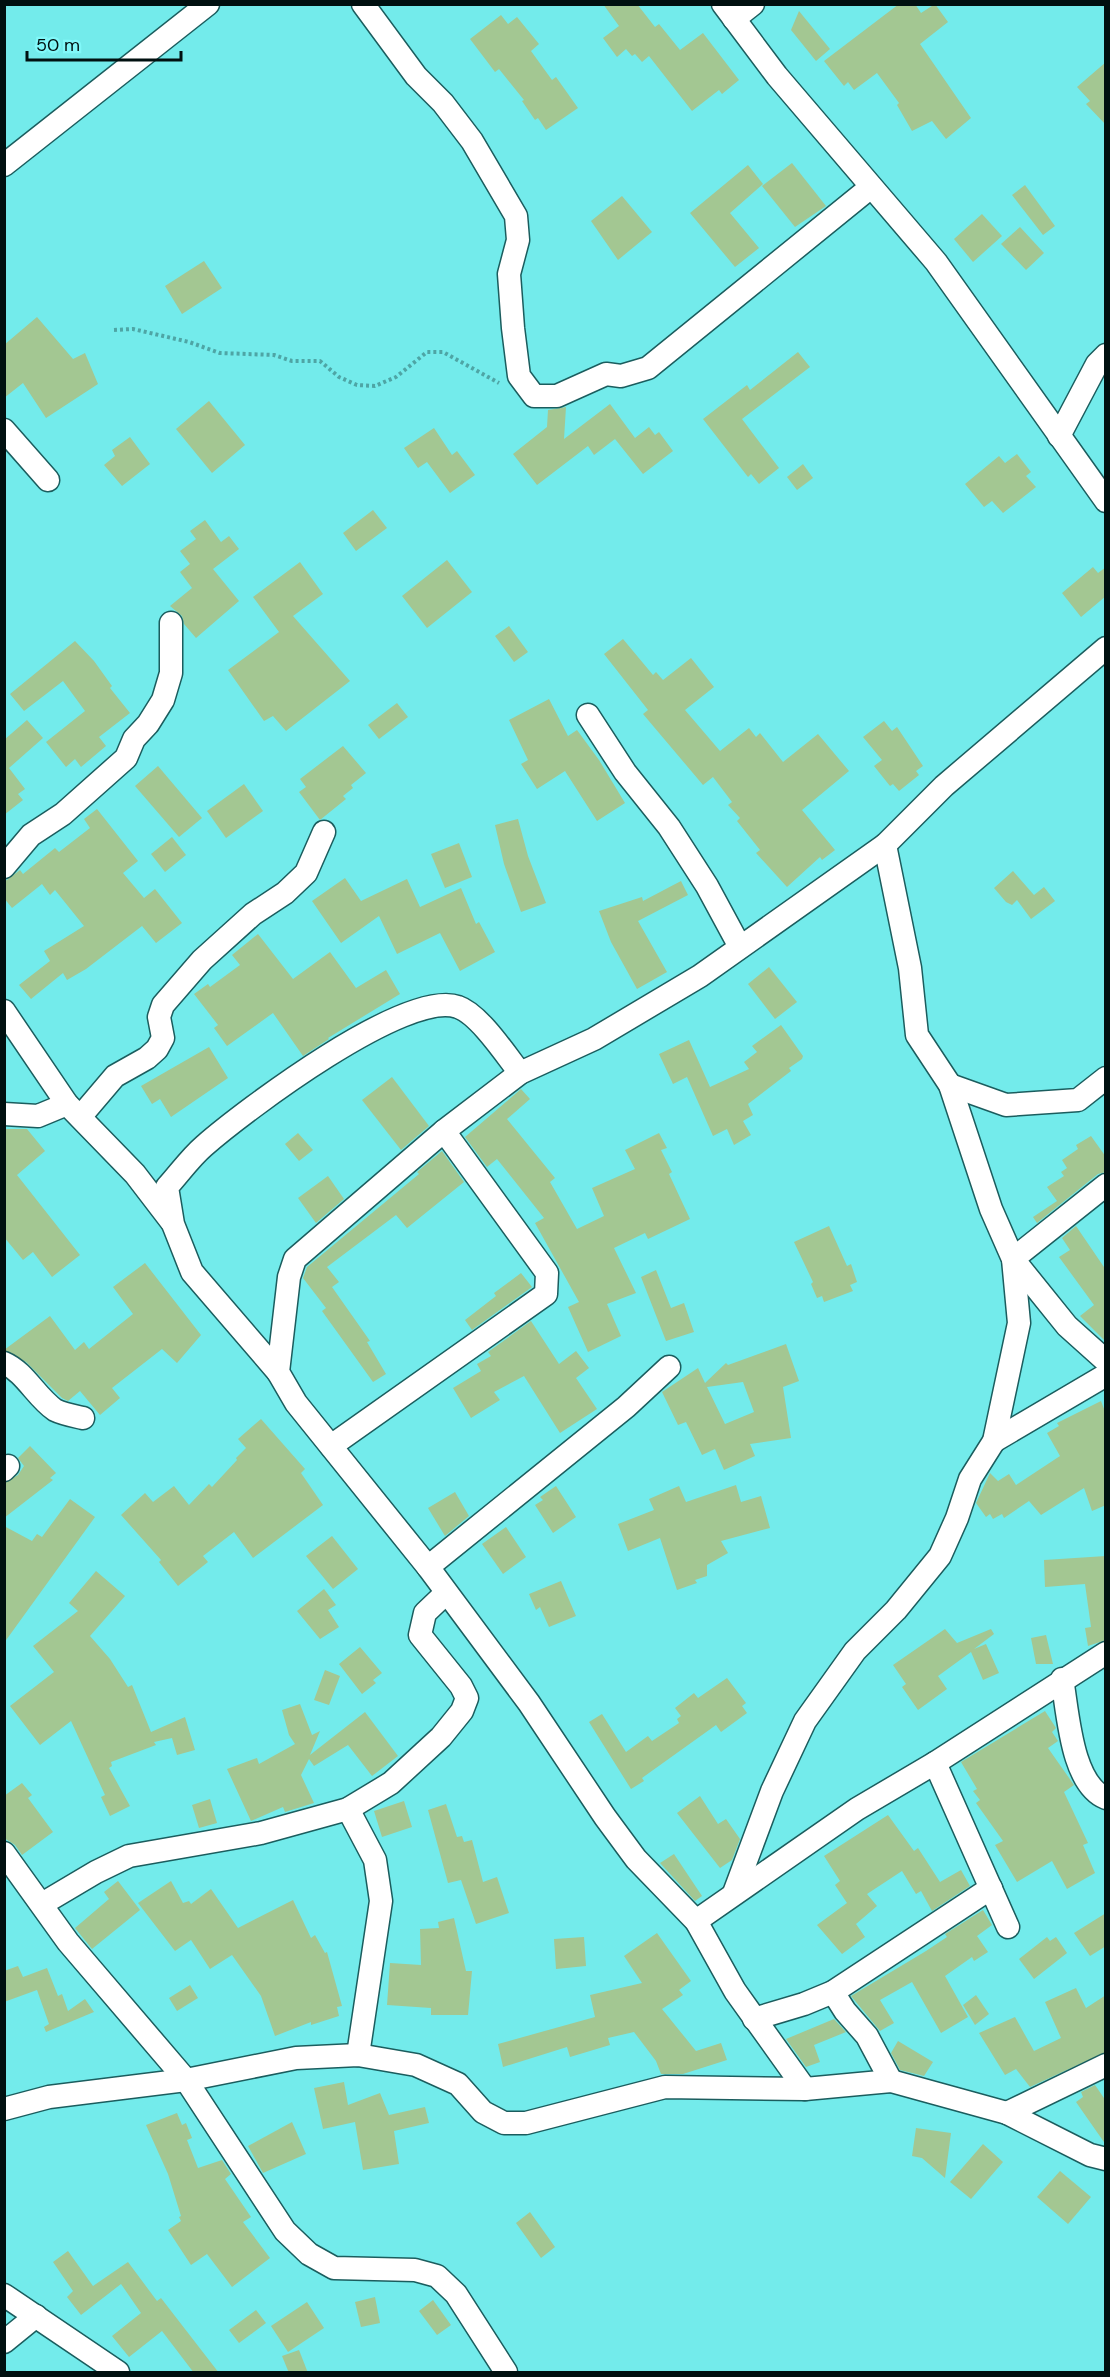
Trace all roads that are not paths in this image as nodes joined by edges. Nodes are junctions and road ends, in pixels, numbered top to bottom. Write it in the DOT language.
graph roads {
  1 [pos="208,4"];
  2 [pos="363,4"];
  3 [pos="753,4"];
  4 [pos="729,12"];
  5 [pos="4,165"];
  6 [pos="871,187"];
  7 [pos="1106,355"];
  8 [pos="4,430"];
  9 [pos="1059,436"];
  10 [pos="48,480"];
  11 [pos="1106,501"];
  12 [pos="171,623"];
  13 [pos="1106,648"];
  14 [pos="588,715"];
  15 [pos="324,832"];
  16 [pos="885,845"];
  17 [pos="4,867"];
  18 [pos="740,947"];
  19 [pos="4,1011"];
  20 [pos="520,1073"];
  21 [pos="1106,1078"];
  22 [pos="950,1085"];
  23 [pos="74,1110"];
  24 [pos="4,1114"];
  25 [pos="444,1131"];
  26 [pos="1106,1185"];
  27 [pos="173,1224"];
  28 [pos="1013,1259"];
  29 [pos="1106,1361"];
  30 [pos="4,1363"];
  31 [pos="669,1367"];
  32 [pos="278,1372"];
  33 [pos="1106,1375"];
  34 [pos="83,1418"];
  35 [pos="994,1441"];
  36 [pos="331,1446"];
  37 [pos="428,1567"];
  38 [pos="446,1593"];
  39 [pos="1106,1653"];
  40 [pos="1062,1679"];
  41 [pos="935,1763"];
  42 [pos="1106,1798"];
  43 [pos="348,1809"];
  44 [pos="4,1853"];
  45 [pos="991,1888"];
  46 [pos="734,1893"];
  47 [pos="42,1904"];
  48 [pos="696,1921"];
  49 [pos="1008,1927"];
  50 [pos="833,1992"];
  51 [pos="754,2019"];
  52 [pos="358,2055"];
  53 [pos="1106,2065"];
  54 [pos="186,2080"];
  55 [pos="891,2081"];
  56 [pos="805,2089"];
  57 [pos="4,2109"];
  58 [pos="1007,2113"];
  59 [pos="1098,2157"];
  60 [pos="1106,2175"];
  61 [pos="4,2295"];
  62 [pos="36,2316"];
  63 [pos="4,2342"];
  64 [pos="118,2373"];
  65 [pos="506,2373"];
  1 -- 5 [label="street"];
  2 -- 6 [label="street"];
  3 -- 4 [label="street"];
  4 -- 6 [label="street"];
  6 -- 9 [label="street"];
  7 -- 9 [label="street"];
  8 -- 10 [label="street"];
  9 -- 11 [label="street"];
  12 -- 17 [label="street"];
  13 -- 16 [label="street"];
  14 -- 18 [label="street"];
  15 -- 23 [label="street"];
  16 -- 18 [label="street"];
  16 -- 22 [label="street"];
  18 -- 20 [label="street"];
  19 -- 23 [label="street"];
  20 -- 25 [label="street"];
  20 -- 27 [label="street"];
  21 -- 22 [label="street"];
  22 -- 28 [label="street"];
  23 -- 24 [label="street"];
  23 -- 27 [label="street"];
  25 -- 32 [label="street"];
  25 -- 36 [label="street"];
  26 -- 28 [label="street"];
  27 -- 32 [label="street"];
  28 -- 29 [label="street"];
  28 -- 35 [label="street"];
  30 -- 34 [label="street"];
  31 -- 37 [label="street"];
  32 -- 36 [label="street"];
  33 -- 35 [label="street"];
  35 -- 46 [label="street"];
  36 -- 37 [label="street"];
  37 -- 38 [label="street"];
  38 -- 43 [label="street"];
  38 -- 48 [label="street"];
  39 -- 40 [label="street"];
  40 -- 41 [label="street"];
  40 -- 42 [label="street"];
  41 -- 45 [label="street"];
  41 -- 46 [label="street"];
  43 -- 47 [label="street"];
  43 -- 52 [label="street"];
  44 -- 47 [label="street"];
  45 -- 49 [label="street"];
  45 -- 50 [label="street"];
  46 -- 48 [label="street"];
  47 -- 54 [label="street"];
  48 -- 51 [label="street"];
  50 -- 51 [label="street"];
  50 -- 55 [label="street"];
  51 -- 56 [label="street"];
  52 -- 54 [label="street"];
  52 -- 56 [label="street"];
  53 -- 58 [label="street"];
  54 -- 57 [label="street"];
  54 -- 65 [label="street"];
  55 -- 56 [label="street"];
  55 -- 58 [label="street"];
  58 -- 59 [label="street"];
  59 -- 60 [label="street"];
  61 -- 62 [label="street"];
  62 -- 63 [label="street"];
  62 -- 64 [label="street"];
}
